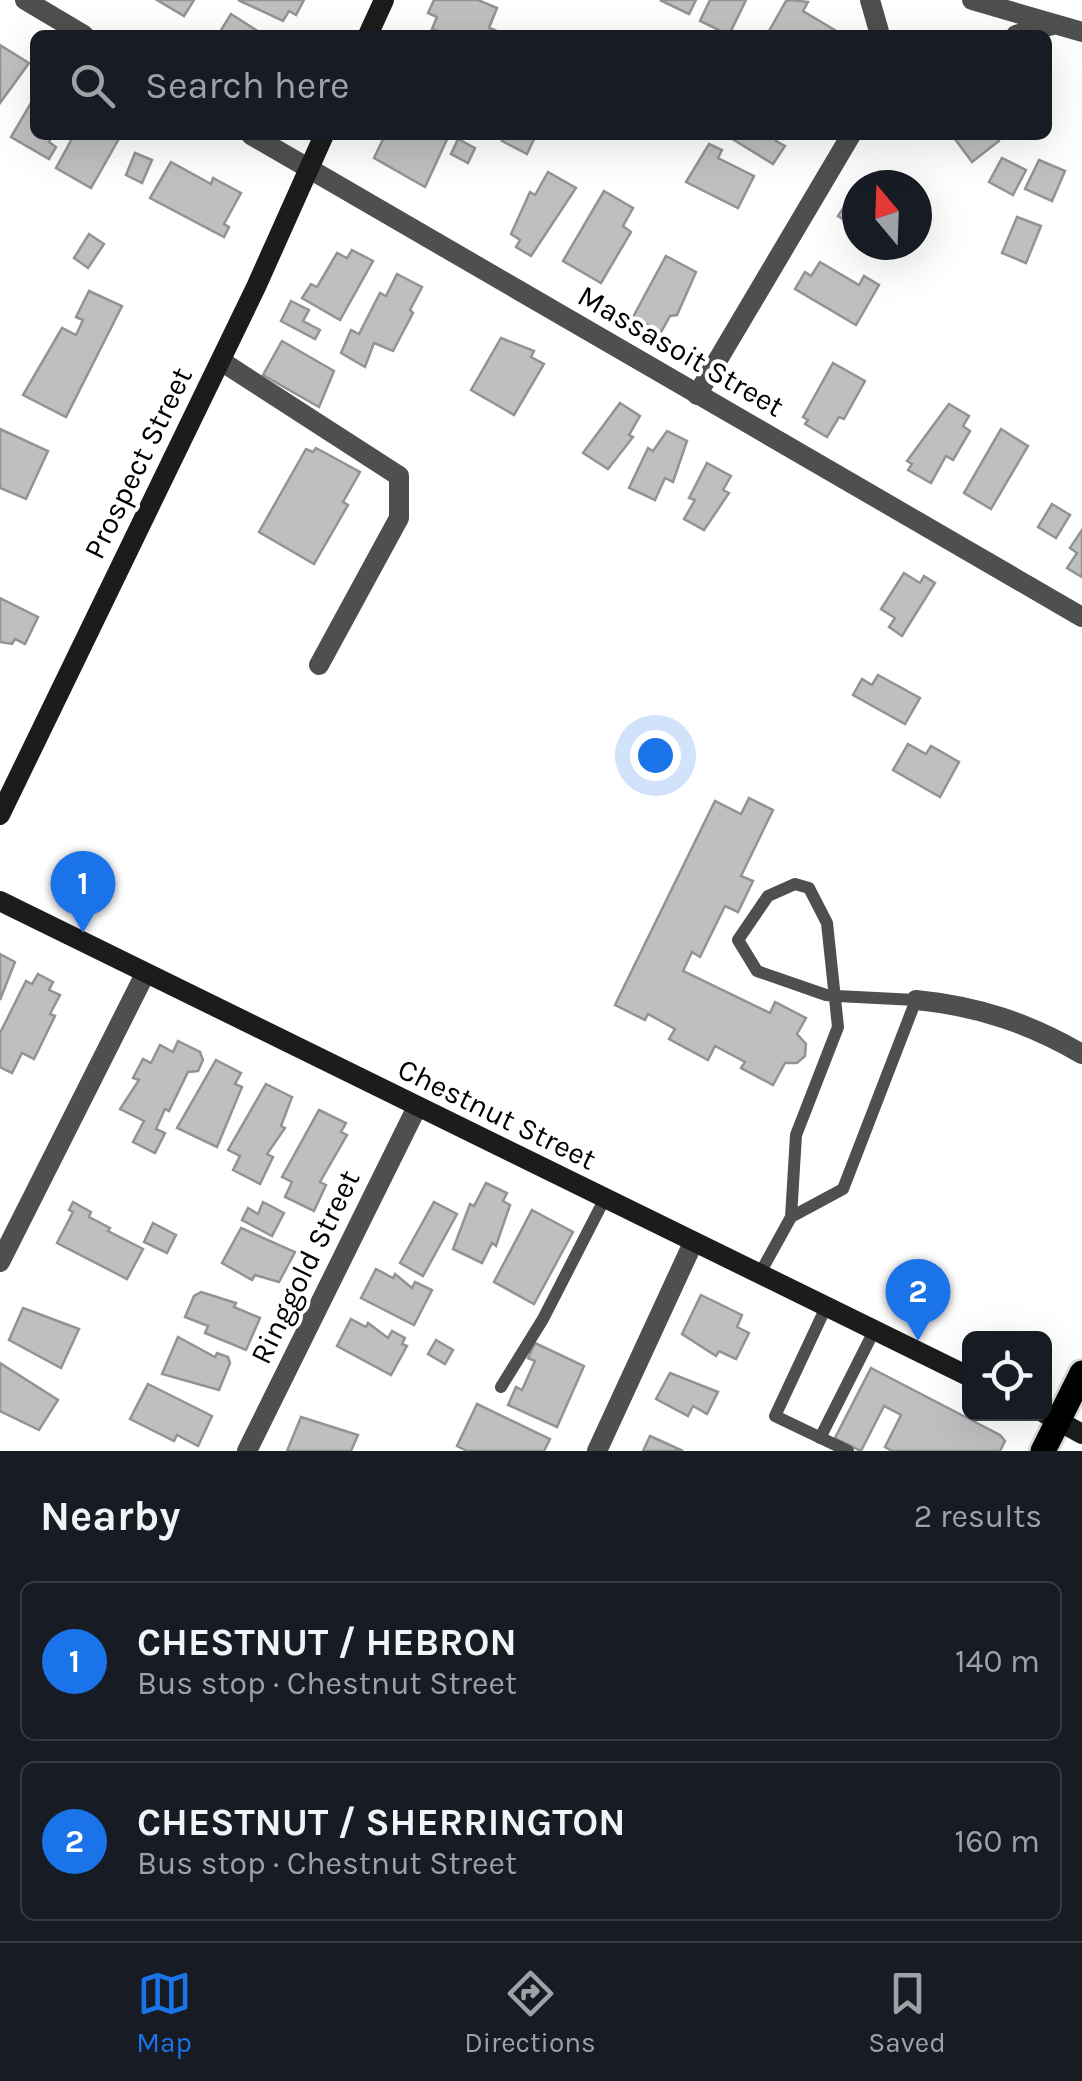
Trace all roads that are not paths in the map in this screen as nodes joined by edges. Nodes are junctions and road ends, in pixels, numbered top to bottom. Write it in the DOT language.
graph roads {
  1 [pos="26,0"];
  2 [pos="384,0"];
  3 [pos="870,0"];
  4 [pos="972,0"];
  5 [pos="1054,24"];
  6 [pos="76,30"];
  7 [pos="370,30"];
  8 [pos="879,30"];
  9 [pos="1033,30"];
  10 [pos="1082,32"];
  11 [pos="258,140"];
  12 [pos="322,140"];
  13 [pos="848,140"];
  14 [pos="308,170"];
  15 [pos="220,360"];
  16 [pos="697,395"];
  17 [pos="1082,616"];
  18 [pos="319,665"];
  19 [pos="0,815"];
  20 [pos="0,901"];
  21 [pos="145,974"];
  22 [pos="836,996"];
  23 [pos="916,1000"];
  24 [pos="1082,1054"];
  25 [pos="416,1109"];
  26 [pos="604,1200"];
  27 [pos="791,1217"];
  28 [pos="693,1243"];
  29 [pos="0,1262"];
  30 [pos="759,1274"];
  31 [pos="826,1307"];
  32 [pos="874,1330"];
  33 [pos="1082,1372"];
  34 [pos="962,1373"];
  35 [pos="502,1388"];
  36 [pos="1052,1417"];
  37 [pos="1051,1421"];
  38 [pos="1082,1434"];
  39 [pos="820,1438"];
  40 [pos="247,1451"];
  41 [pos="597,1451"];
  42 [pos="848,1451"];
  43 [pos="1043,1451"];
  1 -- 6 [label="street"];
  2 -- 7 [label="main road"];
  3 -- 8 [label="street"];
  4 -- 5 [label="street"];
  5 -- 9 [label="street"];
  5 -- 10 [label="street"];
  11 -- 14 [label="street, Massasoit Street"];
  12 -- 14 [label="main road, Prospect Street"];
  13 -- 16 [label="street"];
  14 -- 15 [label="main road, Prospect Street"];
  14 -- 16 [label="street, Massasoit Street"];
  15 -- 18 [label="street"];
  15 -- 19 [label="main road, Prospect Street"];
  16 -- 17 [label="street, Massasoit Street"];
  20 -- 21 [label="main road, Chestnut Street"];
  21 -- 25 [label="main road, Chestnut Street"];
  21 -- 29 [label="street"];
  22 -- 22 [label="lane"];
  22 -- 23 [label="lane"];
  22 -- 27 [label="lane"];
  23 -- 24 [label="street"];
  23 -- 27 [label="lane"];
  25 -- 26 [label="main road, Chestnut Street"];
  25 -- 40 [label="street, Ringgold Street"];
  26 -- 28 [label="main road, Chestnut Street"];
  26 -- 35 [label="lane"];
  27 -- 30 [label="lane"];
  28 -- 30 [label="main road, Chestnut Street"];
  28 -- 41 [label="street"];
  30 -- 31 [label="main road, Chestnut Street"];
  31 -- 32 [label="main road, Chestnut Street"];
  31 -- 39 [label="lane"];
  32 -- 34 [label="main road, Chestnut Street"];
  32 -- 39 [label="lane"];
  33 -- 36 [label="main road"];
  36 -- 38 [label="main road"];
  37 -- 43 [label="main road"];
  39 -- 42 [label="lane"];
}
